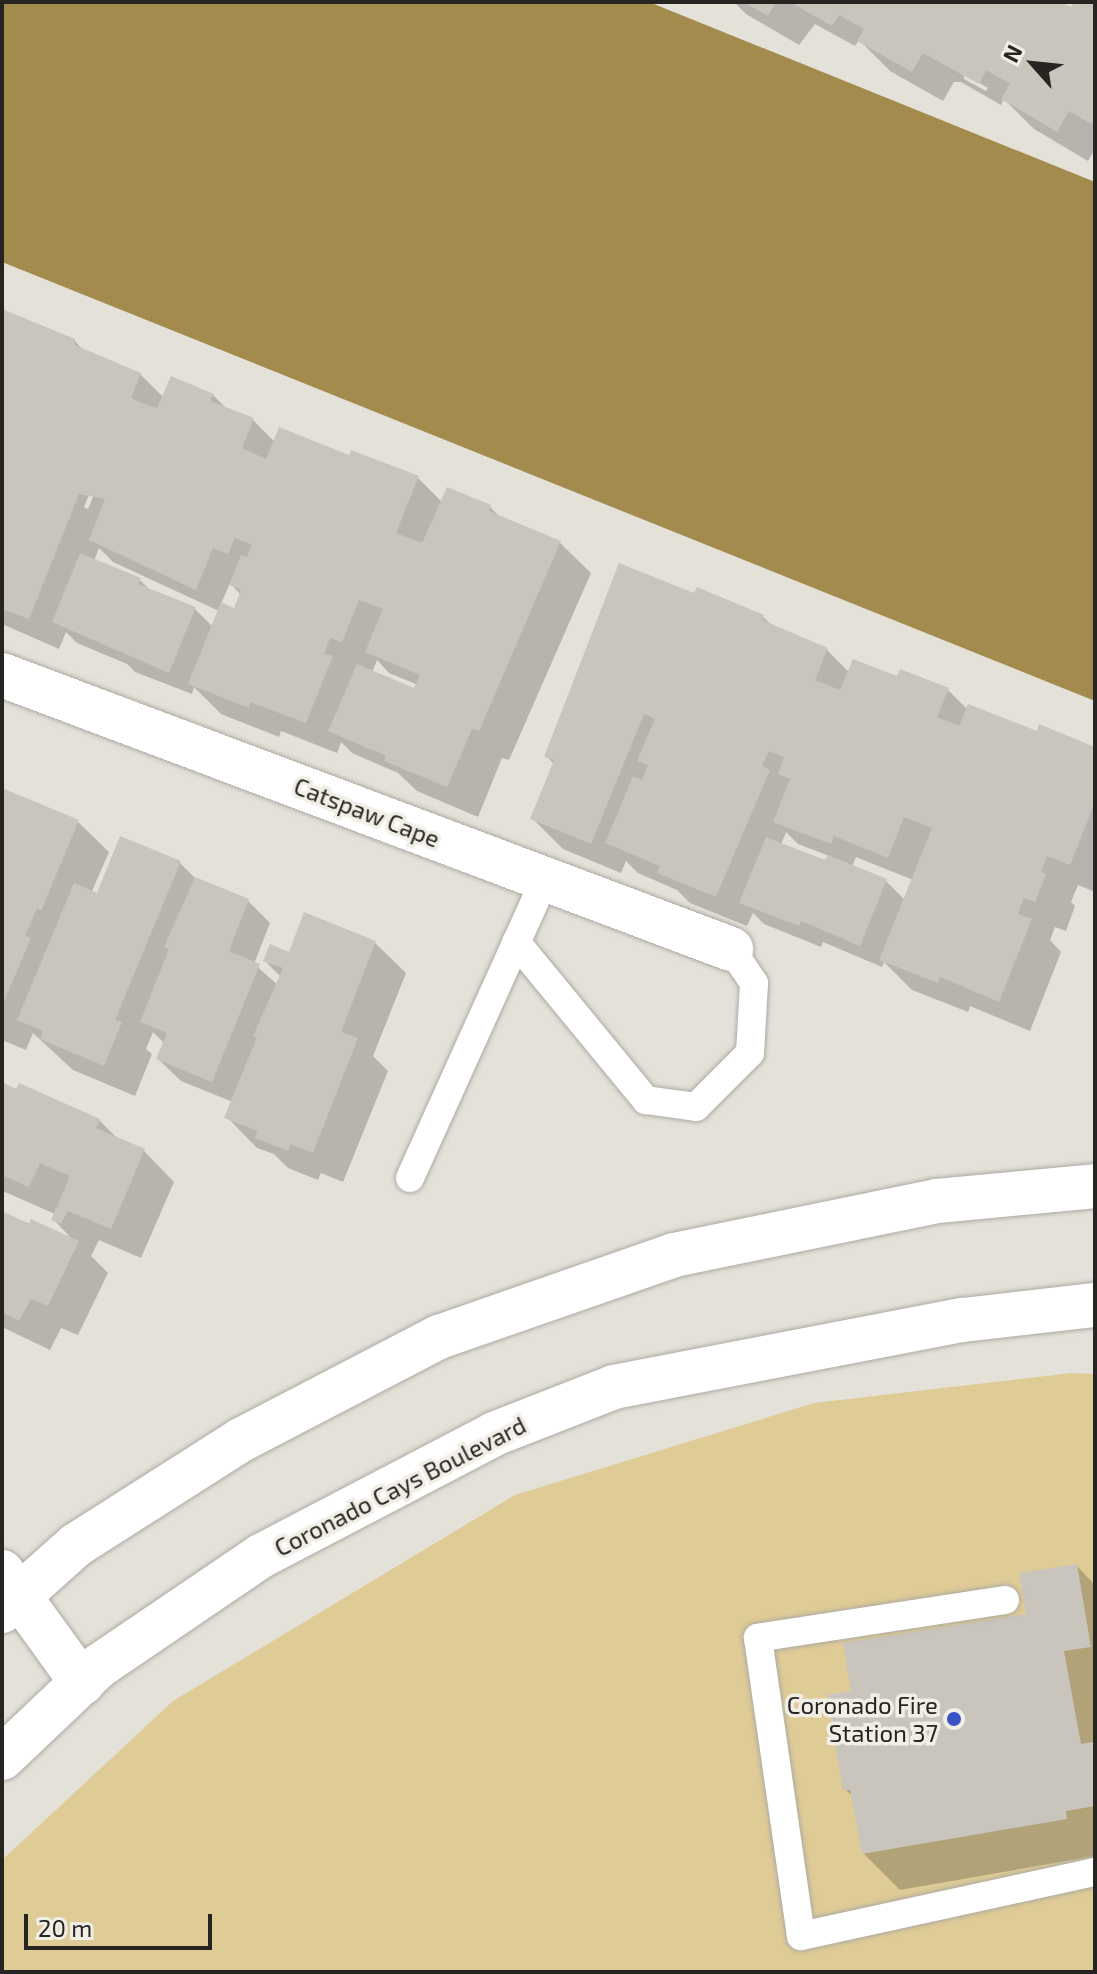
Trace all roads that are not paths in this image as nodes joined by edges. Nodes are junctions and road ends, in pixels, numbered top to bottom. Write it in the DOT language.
graph roads {
  1 [pos="2,675"];
  2 [pos="545,879"];
  3 [pos="516,942"];
  4 [pos="731,949"];
  5 [pos="410,1178"];
  6 [pos="1095,1186"];
  7 [pos="1095,1305"];
  8 [pos="8,1592"];
  9 [pos="1005,1600"];
  10 [pos="82,1683"];
  11 [pos="2,1758"];
  12 [pos="1095,1872"];
  1 -- 2 [label="street, Catspaw Cape"];
  2 -- 3 [label="lane"];
  2 -- 4 [label="street, Catspaw Cape"];
  3 -- 4 [label="lane"];
  3 -- 5 [label="lane"];
  6 -- 8 [label="street"];
  7 -- 10 [label="street, Coronado Cays Boulevard"];
  8 -- 10 [label="street"];
  9 -- 12 [label="lane"];
  10 -- 11 [label="street, Coronado Cays Boulevard"];
}
